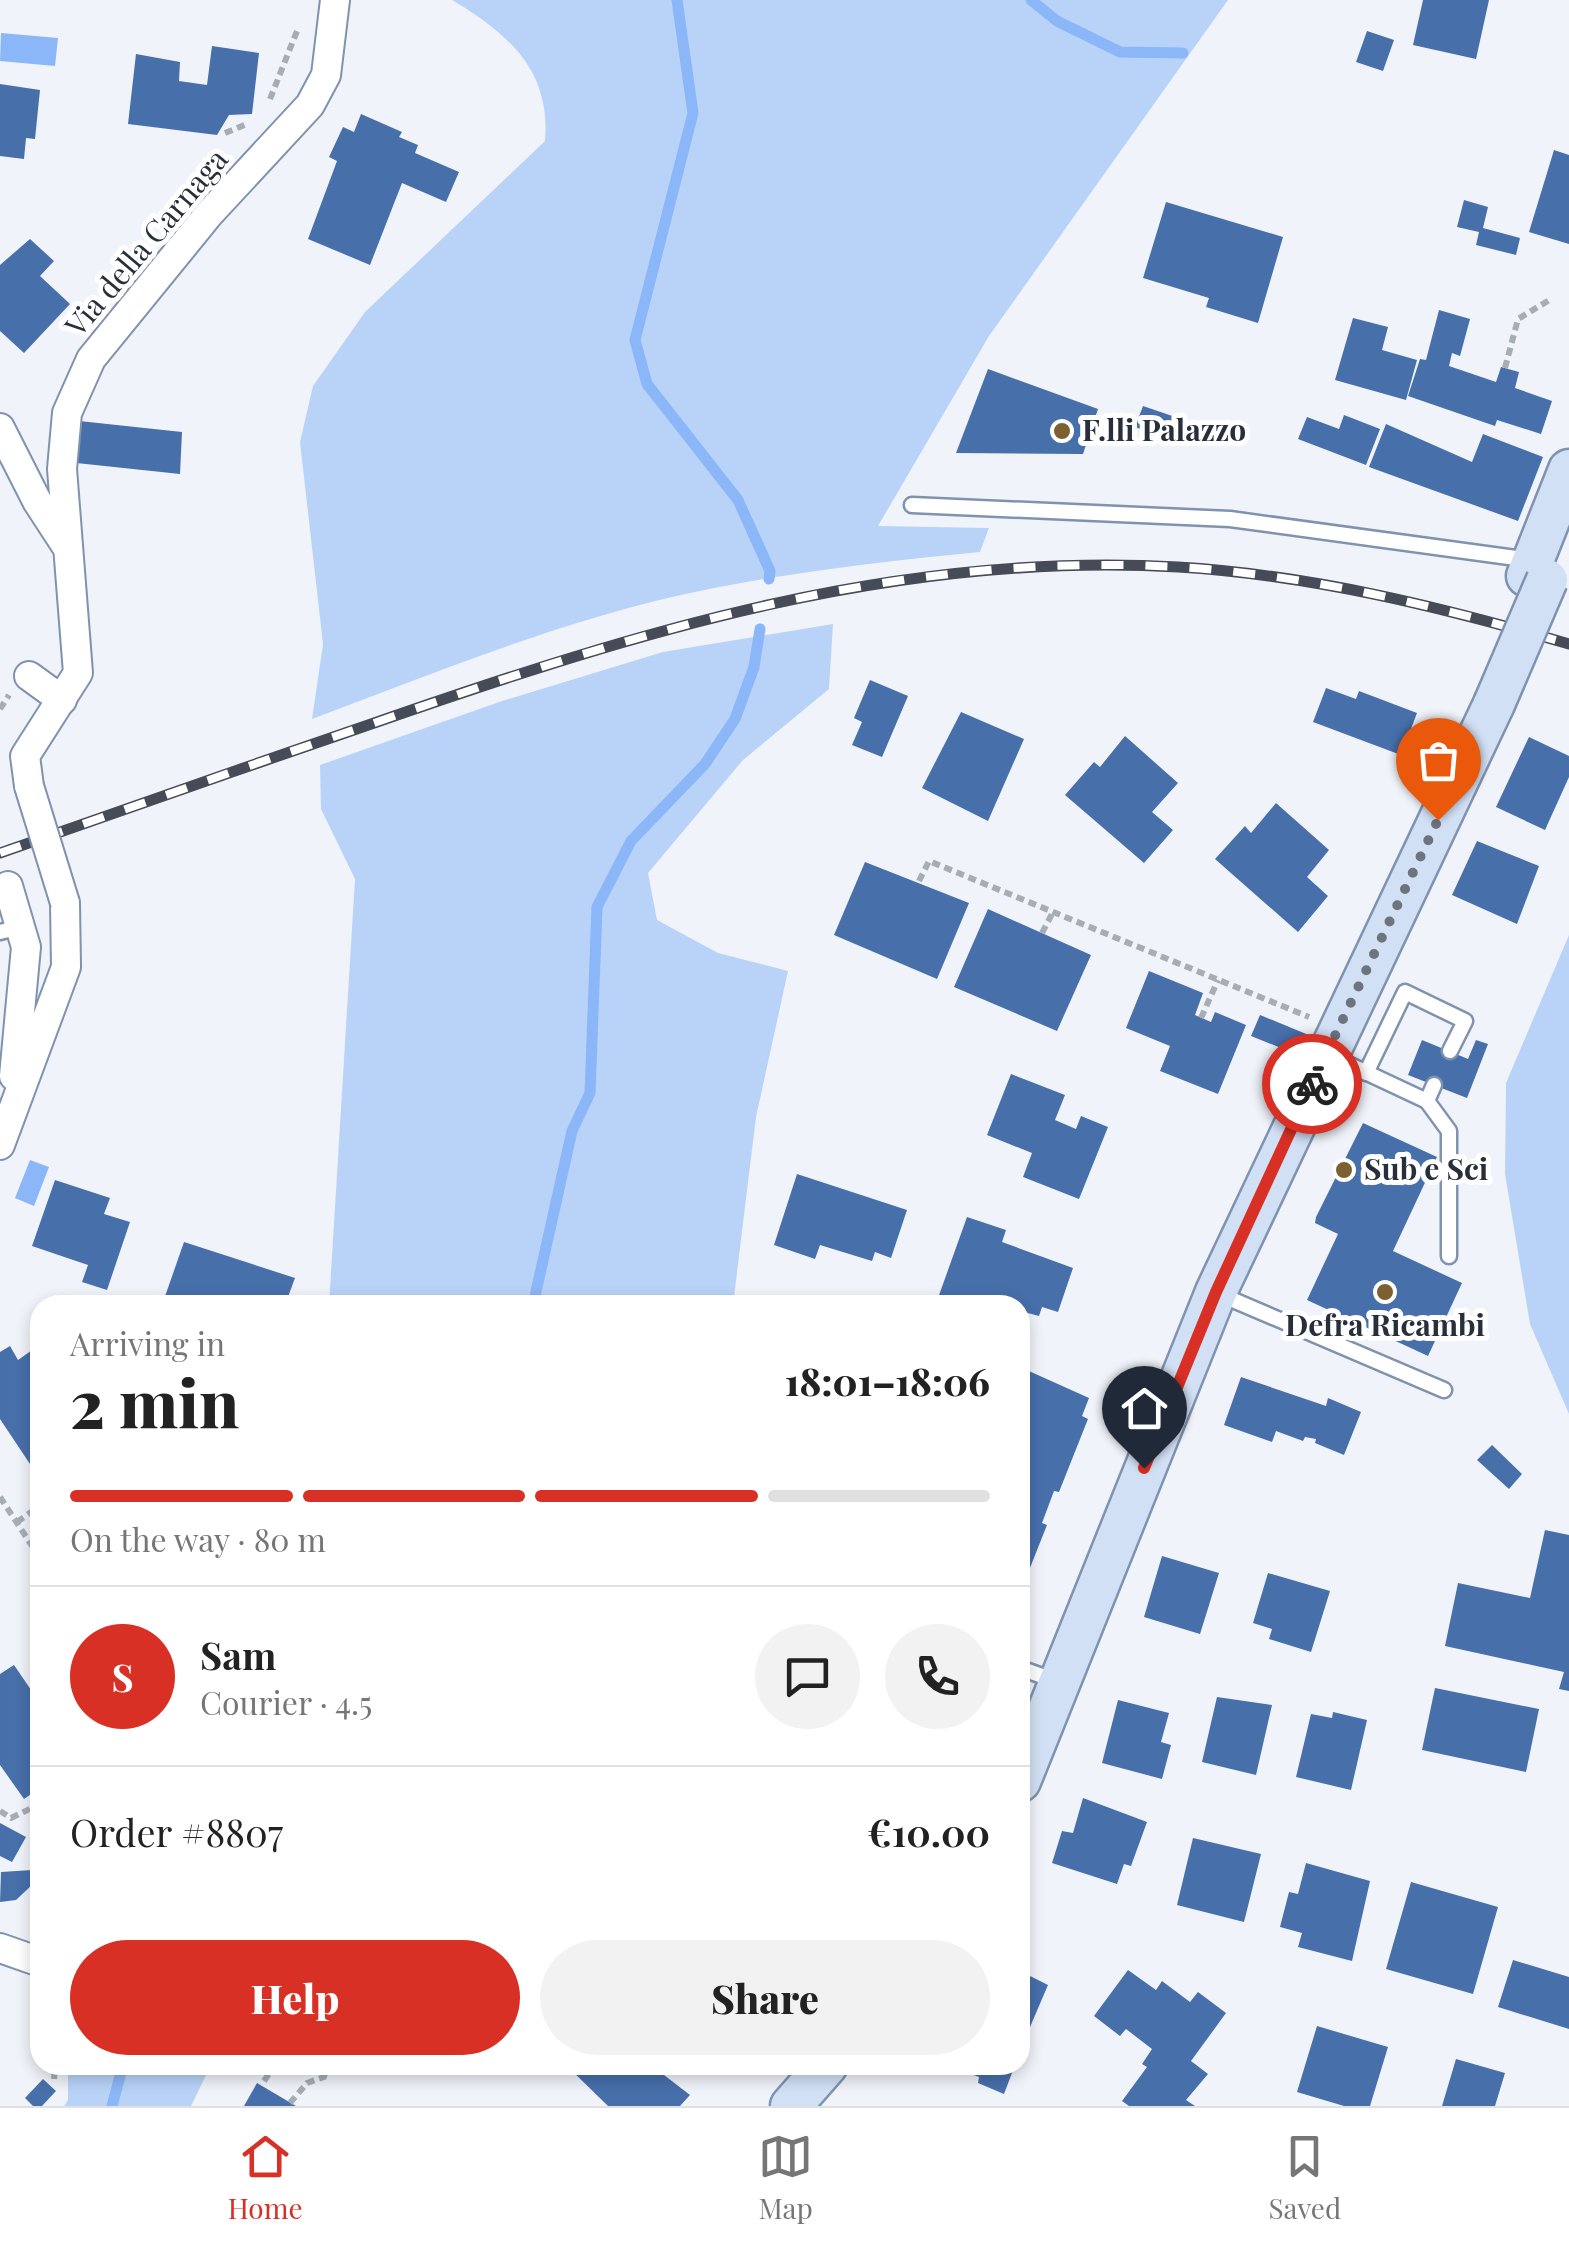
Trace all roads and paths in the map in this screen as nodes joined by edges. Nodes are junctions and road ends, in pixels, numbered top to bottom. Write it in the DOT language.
graph roads {
  1 [pos="333,14"];
  2 [pos="269,102"];
  3 [pos="263,118"];
  4 [pos="225,133"];
  5 [pos="1550,298"];
  6 [pos="1505,368"];
  7 [pos="0,428"];
  8 [pos="1569,470"];
  9 [pos="912,505"];
  10 [pos="1569,508"];
  11 [pos="68,549"];
  12 [pos="1540,570"];
  13 [pos="29,676"];
  14 [pos="62,700"];
  15 [pos="919,881"];
  16 [pos="8,886"];
  17 [pos="1053,912"];
  18 [pos="65,916"];
  19 [pos="10,930"];
  20 [pos="1042,933"];
  21 [pos="1218,980"];
  22 [pos="1201,1018"];
  23 [pos="1332,1041"];
  24 [pos="1450,1051"];
  25 [pos="1366,1072"];
  26 [pos="1434,1085"];
  27 [pos="1427,1101"];
  28 [pos="11,1110"];
  29 [pos="0,1145"];
  30 [pos="1449,1256"];
  31 [pos="1216,1292"];
  32 [pos="1444,1390"];
  33 [pos="0,1497"];
  34 [pos="30,1513"];
  35 [pos="16,1522"];
  36 [pos="30,1543"];
  37 [pos="1030,1672"];
  38 [pos="1062,1684"];
  39 [pos="1030,1759"];
  40 [pos="30,1809"];
  41 [pos="0,1812"];
  42 [pos="1,1941"];
  43 [pos="30,1957"];
  44 [pos="55,2075"];
  45 [pos="268,2075"];
  46 [pos="325,2075"];
  47 [pos="818,2075"];
  48 [pos="54,2079"];
  49 [pos="264,2081"];
  50 [pos="290,2103"];
  51 [pos="791,2106"];
  1 -- 2 [label="path"];
  1 -- 11 [label="street, Via della Carnaga"];
  3 -- 4 [label="path"];
  5 -- 6 [label="path"];
  7 -- 11 [label="street, Via della Carnaga"];
  8 -- 12 [label="street"];
  9 -- 12 [label="lane"];
  10 -- 12 [label="street"];
  11 -- 14 [label="street, Via della Carnaga"];
  12 -- 23 [label="street, bridge"];
  13 -- 14 [label="street"];
  14 -- 18 [label="street, Via della Carnaga, bridge"];
  15 -- 17 [label="path"];
  16 -- 19 [label="street, Via della Carnaga"];
  17 -- 20 [label="path"];
  17 -- 21 [label="path"];
  18 -- 19 [label="street"];
  18 -- 28 [label="street, Via della Carnaga"];
  19 -- 28 [label="street, Via della Carnaga"];
  21 -- 22 [label="path"];
  21 -- 23 [label="path"];
  23 -- 25 [label="lane"];
  23 -- 31 [label="street"];
  24 -- 25 [label="lane"];
  25 -- 27 [label="lane"];
  26 -- 27 [label="lane"];
  27 -- 30 [label="lane"];
  28 -- 29 [label="street, Via della Carnaga"];
  31 -- 32 [label="lane"];
  31 -- 38 [label="street"];
  33 -- 35 [label="path"];
  34 -- 35 [label="path"];
  35 -- 36 [label="path"];
  37 -- 38 [label="lane"];
  38 -- 39 [label="street"];
  40 -- 41 [label="path"];
  42 -- 43 [label="street"];
  44 -- 48 [label="path"];
  45 -- 49 [label="path"];
  46 -- 50 [label="path"];
  47 -- 51 [label="street"];
}
